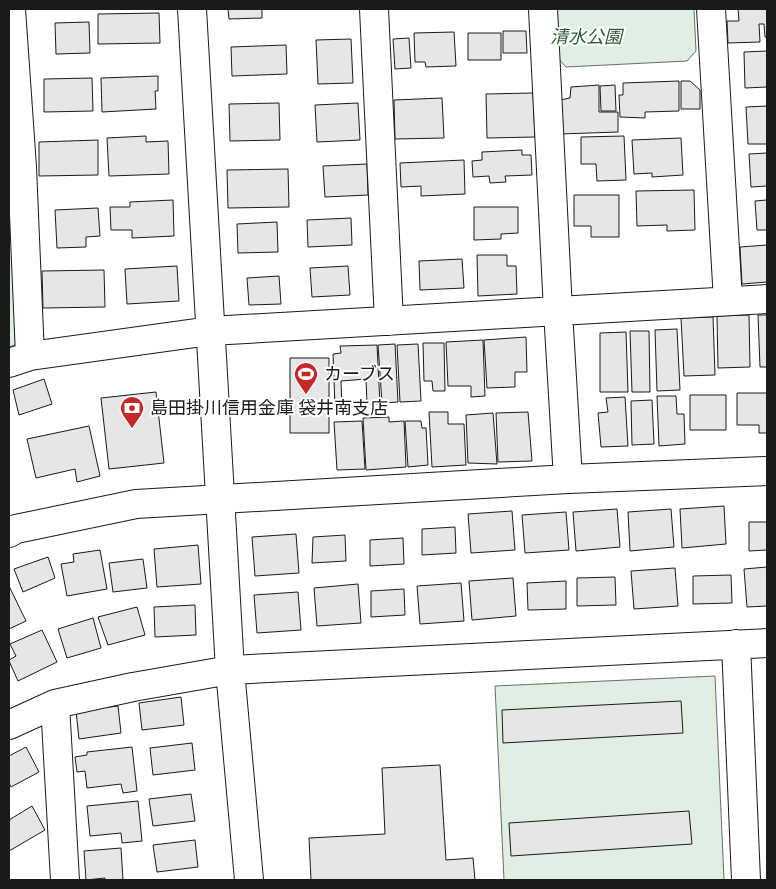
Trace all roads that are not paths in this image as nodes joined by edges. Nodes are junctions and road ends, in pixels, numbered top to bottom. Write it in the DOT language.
graph roads {
  1 [pos="11,9"];
  2 [pos="192,9"];
  3 [pos="374,9"];
  4 [pos="544,9"];
  5 [pos="711,9"];
  6 [pos="16,168"];
  7 [pos="767,299"];
  8 [pos="728,301"];
  9 [pos="558,311"];
  10 [pos="389,321"];
  11 [pos="210,332"];
  12 [pos="19,360"];
  13 [pos="767,471"];
  14 [pos="568,479"];
  15 [pos="219,499"];
  16 [pos="9,533"];
  17 [pos="767,643"];
  18 [pos="736,644"];
  19 [pos="230,670"];
  20 [pos="55,704"];
  21 [pos="9,725"];
  22 [pos="64,880"];
  23 [pos="249,880"];
  24 [pos="746,880"];
  1 -- 6 [label="street"];
  2 -- 11 [label="street"];
  3 -- 10 [label="street"];
  4 -- 9 [label="street"];
  5 -- 8 [label="street"];
  6 -- 12 [label="street"];
  7 -- 8 [label="street"];
  8 -- 9 [label="street"];
  9 -- 10 [label="street"];
  9 -- 14 [label="street"];
  10 -- 11 [label="street"];
  11 -- 12 [label="street"];
  11 -- 15 [label="street"];
  13 -- 14 [label="street"];
  14 -- 15 [label="street"];
  15 -- 16 [label="street"];
  15 -- 19 [label="street"];
  17 -- 18 [label="street"];
  18 -- 19 [label="street"];
  18 -- 24 [label="street"];
  19 -- 20 [label="street"];
  19 -- 23 [label="street"];
  20 -- 21 [label="street"];
  20 -- 22 [label="street"];
}
